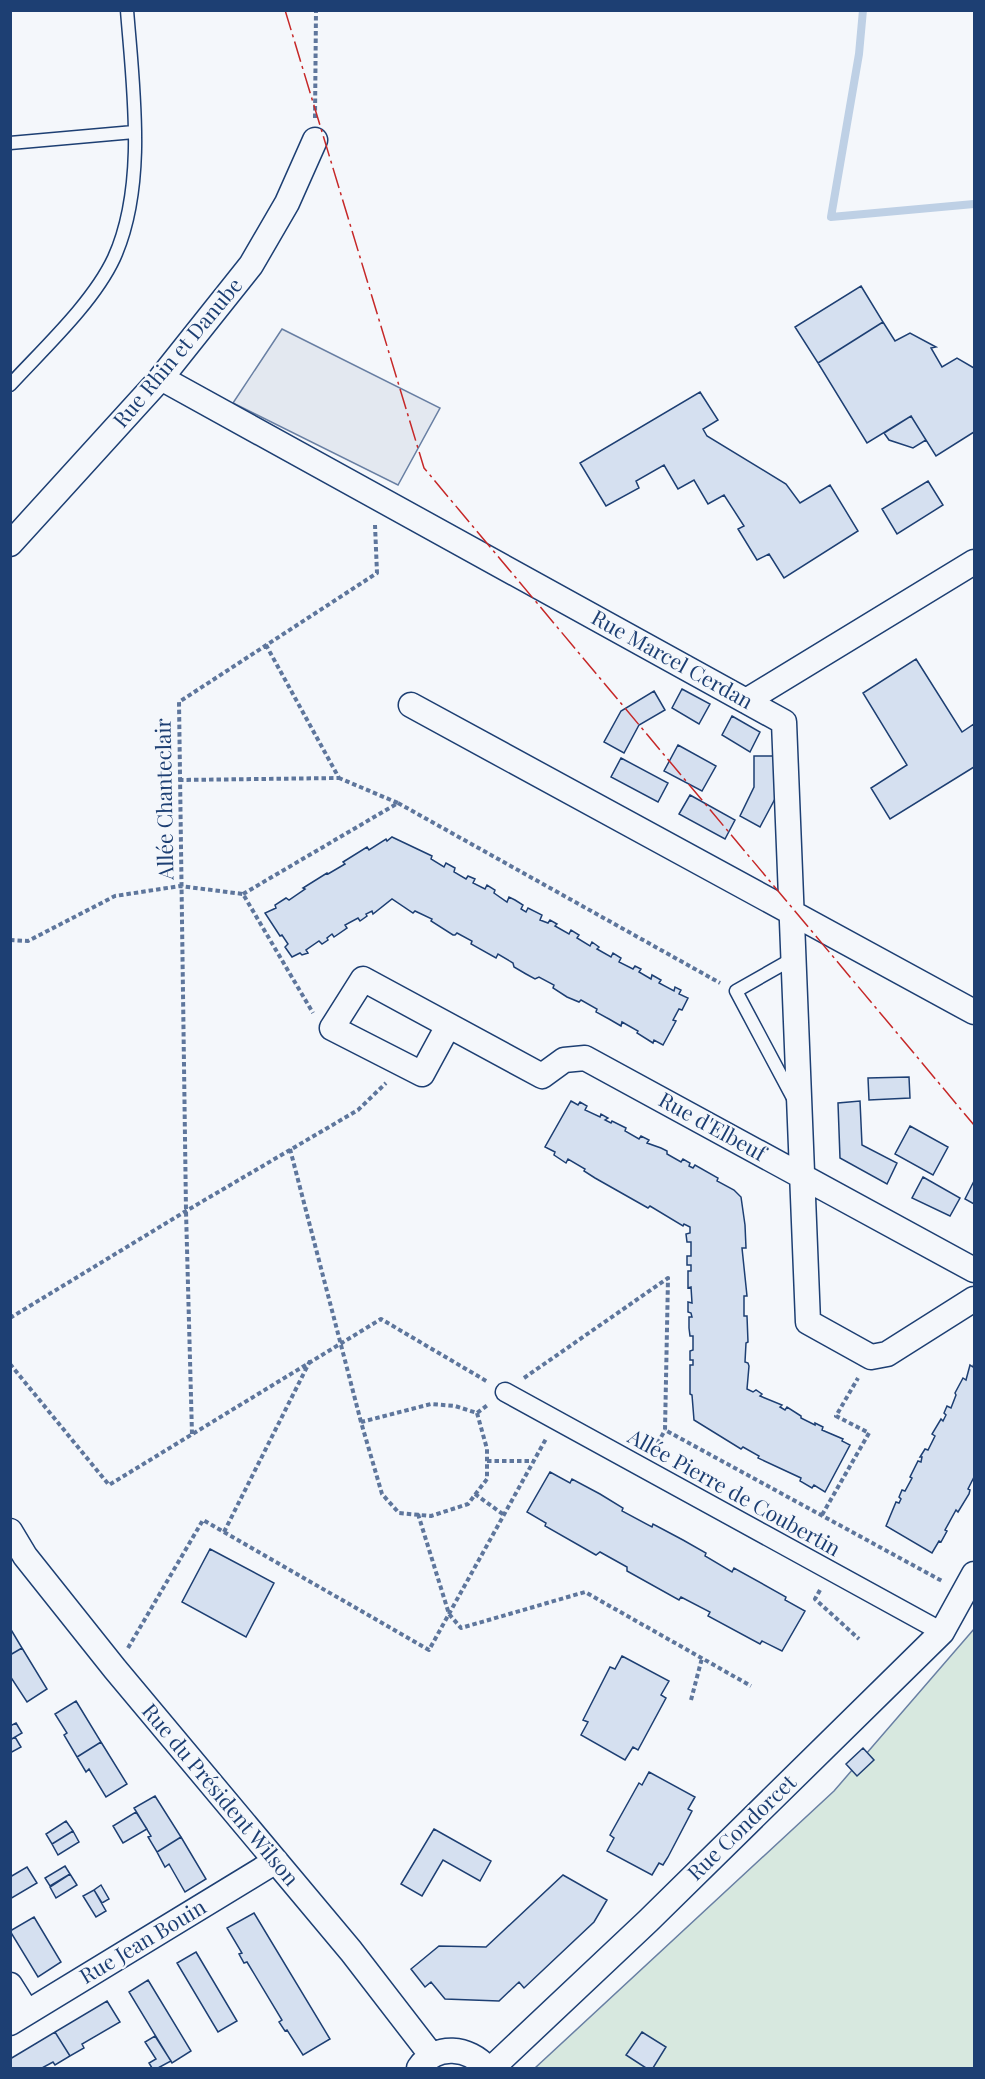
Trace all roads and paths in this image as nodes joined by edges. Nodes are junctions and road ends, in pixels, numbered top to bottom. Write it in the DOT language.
graph roads {
  1 [pos="127,10"];
  2 [pos="316,10"];
  3 [pos="134,132"];
  4 [pos="315,140"];
  5 [pos="10,143"];
  6 [pos="161,378"];
  7 [pos="10,385"];
  8 [pos="374,494"];
  9 [pos="10,544"];
  10 [pos="975,562"];
  11 [pos="266,645"];
  12 [pos="746,701"];
  13 [pos="411,705"];
  14 [pos="339,778"];
  15 [pos="179,780"];
  16 [pos="398,803"];
  17 [pos="180,886"];
  18 [pos="243,894"];
  19 [pos="793,913"];
  20 [pos="10,940"];
  21 [pos="794,958"];
  22 [pos="736,992"];
  23 [pos="975,1012"];
  24 [pos="448,1026"];
  25 [pos="332,1028"];
  26 [pos="401,1063"];
  27 [pos="800,1111"];
  28 [pos="290,1149"];
  29 [pos="802,1176"];
  30 [pos="186,1211"];
  31 [pos="975,1270"];
  32 [pos="975,1299"];
  33 [pos="10,1318"];
  34 [pos="340,1344"];
  35 [pos="871,1357"];
  36 [pos="310,1361"];
  37 [pos="10,1364"];
  38 [pos="505,1392"];
  39 [pos="477,1413"];
  40 [pos="556,1421"];
  41 [pos="361,1422"];
  42 [pos="192,1434"];
  43 [pos="487,1461"];
  44 [pos="534,1461"];
  45 [pos="475,1494"];
  46 [pos="418,1515"];
  47 [pos="504,1515"];
  48 [pos="822,1516"];
  49 [pos="225,1532"];
  50 [pos="12,1536"];
  51 [pos="832,1572"];
  52 [pos="969,1583"];
  53 [pos="449,1614"];
  54 [pos="942,1632"];
  55 [pos="859,1638"];
  56 [pos="702,1658"];
  57 [pos="115,1669"];
  58 [pos="751,1686"];
  59 [pos="691,1700"];
  60 [pos="276,1861"];
  61 [pos="10,1985"];
  62 [pos="19,2018"];
  63 [pos="426,2062"];
  64 [pos="487,2068"];
  65 [pos="492,2068"];
  1 -- 3 [label="lane"];
  2 -- 4 [label="path"];
  3 -- 5 [label="lane"];
  3 -- 7 [label="lane"];
  4 -- 6 [label="street, Rue Rhin et Danube"];
  6 -- 8 [label="street, Rue Marcel Cerdan"];
  6 -- 9 [label="street, Rue Rhin et Danube"];
  8 -- 11 [label="path, Allée Chanteclair"];
  8 -- 12 [label="street, Rue Marcel Cerdan"];
  10 -- 12 [label="street"];
  11 -- 14 [label="path"];
  11 -- 15 [label="path, Allée Chanteclair"];
  12 -- 19 [label="street, Rue Marcel Cerdan"];
  13 -- 19 [label="street"];
  14 -- 15 [label="path"];
  14 -- 16 [label="path"];
  15 -- 17 [label="path, Allée Chanteclair"];
  16 -- 18 [label="path"];
  16 -- 22 [label="path"];
  17 -- 18 [label="path"];
  17 -- 20 [label="path"];
  17 -- 30 [label="path, Allée Chanteclair"];
  18 -- 25 [label="path"];
  19 -- 21 [label="street, Rue Marcel Cerdan"];
  19 -- 23 [label="street"];
  21 -- 22 [label="lane"];
  21 -- 27 [label="street, Rue Marcel Cerdan"];
  22 -- 27 [label="lane"];
  24 -- 25 [label="street"];
  24 -- 26 [label="street"];
  24 -- 29 [label="street, Rue d'Elbeuf"];
  25 -- 26 [label="street"];
  26 -- 28 [label="path"];
  27 -- 29 [label="street, Rue Marcel Cerdan"];
  28 -- 30 [label="path"];
  28 -- 34 [label="path"];
  29 -- 31 [label="street, Rue d'Elbeuf"];
  29 -- 35 [label="street, Rue Marcel Cerdan"];
  30 -- 33 [label="path"];
  30 -- 42 [label="path, Allée Chanteclair"];
  32 -- 35 [label="street"];
  34 -- 36 [label="path"];
  34 -- 38 [label="path"];
  34 -- 41 [label="path"];
  35 -- 48 [label="path"];
  36 -- 42 [label="path"];
  36 -- 49 [label="path"];
  37 -- 42 [label="path"];
  38 -- 39 [label="path"];
  38 -- 40 [label="street, Allée Pierre de Coubertin"];
  38 -- 48 [label="path"];
  39 -- 41 [label="path"];
  39 -- 43 [label="path"];
  40 -- 44 [label="path"];
  40 -- 51 [label="street, Allée Pierre de Coubertin"];
  41 -- 46 [label="path"];
  43 -- 44 [label="path"];
  43 -- 45 [label="path"];
  44 -- 47 [label="path"];
  45 -- 46 [label="path"];
  45 -- 47 [label="path"];
  46 -- 53 [label="path"];
  47 -- 53 [label="path"];
  48 -- 52 [label="path"];
  49 -- 53 [label="path"];
  49 -- 57 [label="path"];
  50 -- 57 [label="street, Rue du Président Wilson"];
  51 -- 54 [label="street, Allée Pierre de Coubertin"];
  51 -- 55 [label="path"];
  52 -- 54 [label="street, Rue Condorcet"];
  53 -- 56 [label="path"];
  54 -- 65 [label="street, Rue Condorcet"];
  56 -- 58 [label="path"];
  56 -- 59 [label="path"];
  57 -- 60 [label="street, Rue du Président Wilson"];
  60 -- 62 [label="street, Rue Jean Bouin"];
  60 -- 63 [label="street, Rue du Président Wilson"];
  61 -- 62 [label="street"];
  63 -- 64 [label="street"];
}
